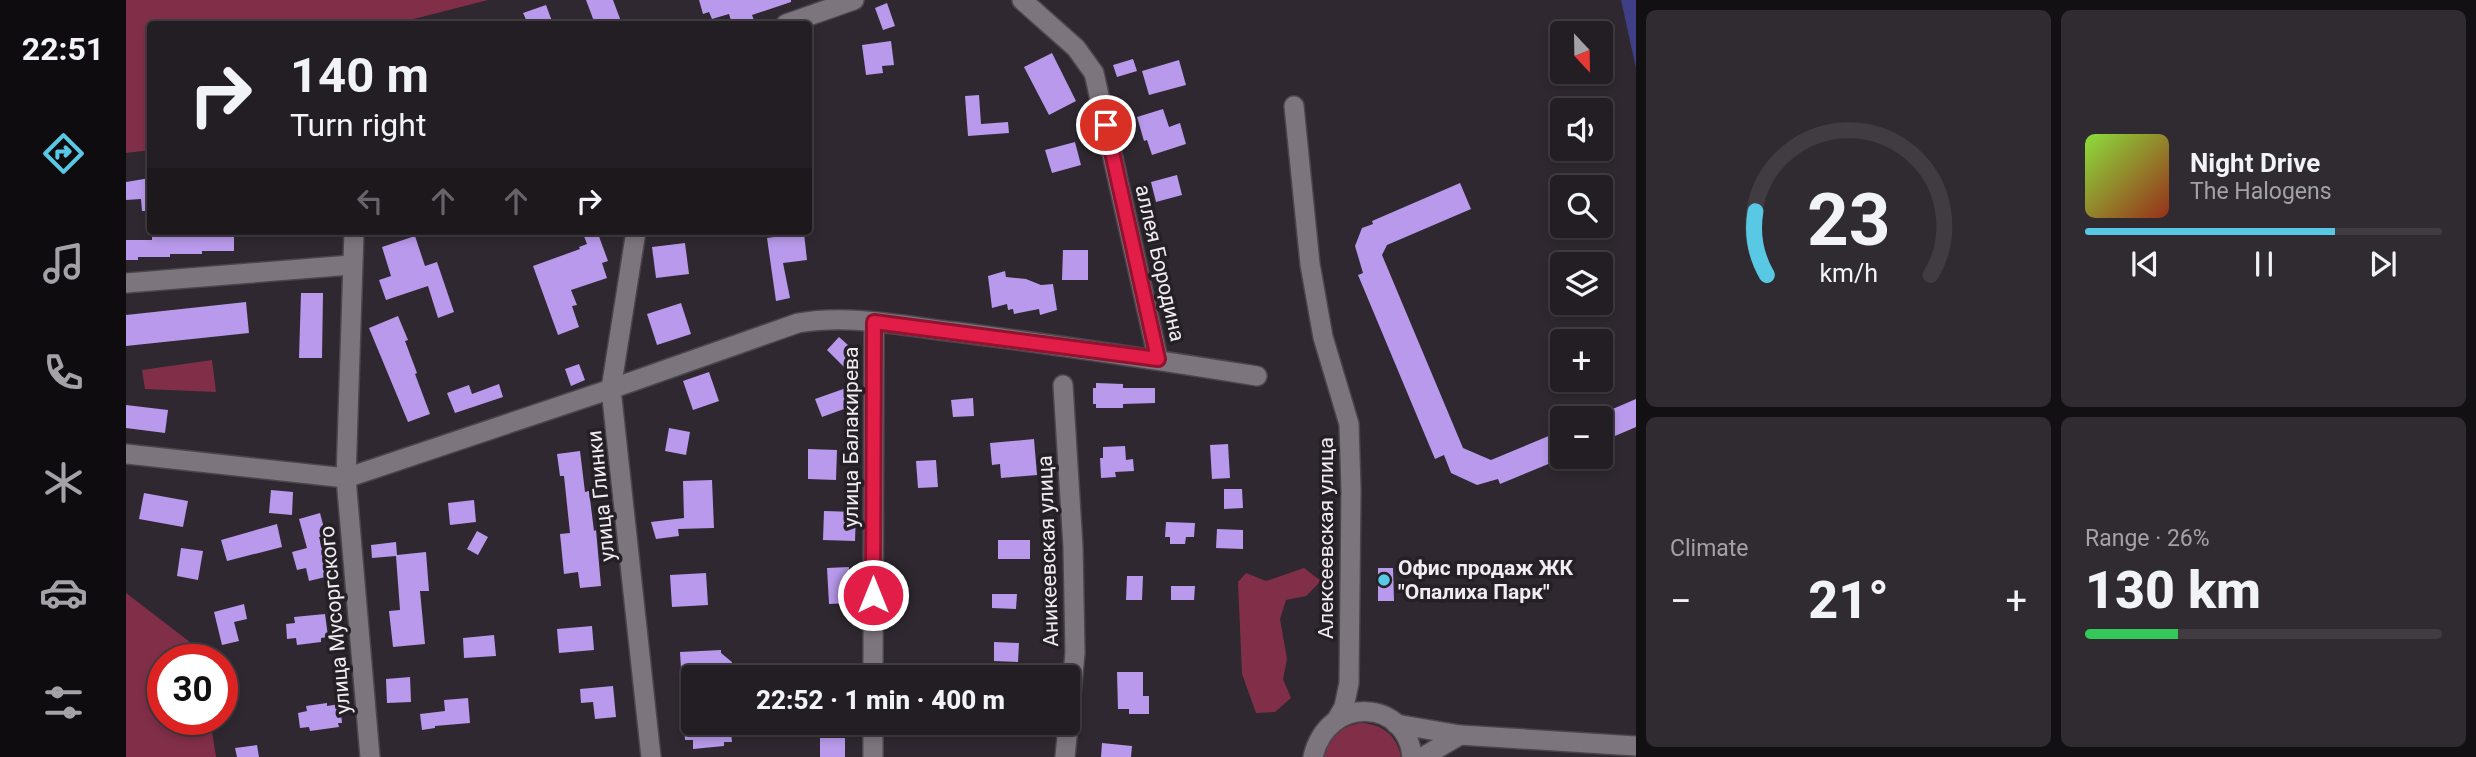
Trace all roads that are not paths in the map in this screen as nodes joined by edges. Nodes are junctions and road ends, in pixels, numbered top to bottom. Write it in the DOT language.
graph roads {
  1 [pos="854,0"];
  2 [pos="1022,0"];
  3 [pos="794,21"];
  4 [pos="1294,106"];
  5 [pos="354,235"];
  6 [pos="635,235"];
  7 [pos="351,265"];
  8 [pos="126,283"];
  9 [pos="874,322"];
  10 [pos="1158,359"];
  11 [pos="1257,376"];
  12 [pos="1063,385"];
  13 [pos="611,389"];
  14 [pos="126,454"];
  15 [pos="346,478"];
  16 [pos="873,665"];
  17 [pos="1349,683"];
  18 [pos="1377,714"];
  19 [pos="1337,719"];
  20 [pos="1396,724"];
  21 [pos="873,735"];
  22 [pos="1460,735"];
  23 [pos="1636,746"];
  24 [pos="370,757"];
  25 [pos="651,757"];
  26 [pos="873,757"];
  27 [pos="1065,757"];
  28 [pos="1313,757"];
  29 [pos="1412,757"];
  30 [pos="1423,757"];
  1 -- 3 [label="street"];
  2 -- 10 [label="street, аллея Бородина"];
  4 -- 17 [label="street, Алексеевская улица"];
  5 -- 7 [label="street"];
  6 -- 13 [label="street, улица Глинки"];
  7 -- 8 [label="street"];
  7 -- 15 [label="street, улица Мусоргского"];
  9 -- 10 [label="street"];
  9 -- 13 [label="street"];
  9 -- 16 [label="street, улица Балакирева"];
  10 -- 11 [label="street"];
  12 -- 27 [label="street, Аникеевская улица"];
  13 -- 15 [label="street"];
  13 -- 25 [label="street, улица Глинки"];
  14 -- 15 [label="street"];
  15 -- 24 [label="street, улица Мусоргского"];
  17 -- 18 [label="street"];
  17 -- 19 [label="street, Алексеевская улица"];
  18 -- 19 [label="street"];
  18 -- 20 [label="street"];
  19 -- 28 [label="street, Алексеевская улица"];
  20 -- 22 [label="street"];
  20 -- 29 [label="street"];
  21 -- 26 [label="street"];
  22 -- 23 [label="street"];
  22 -- 30 [label="street"];
}
